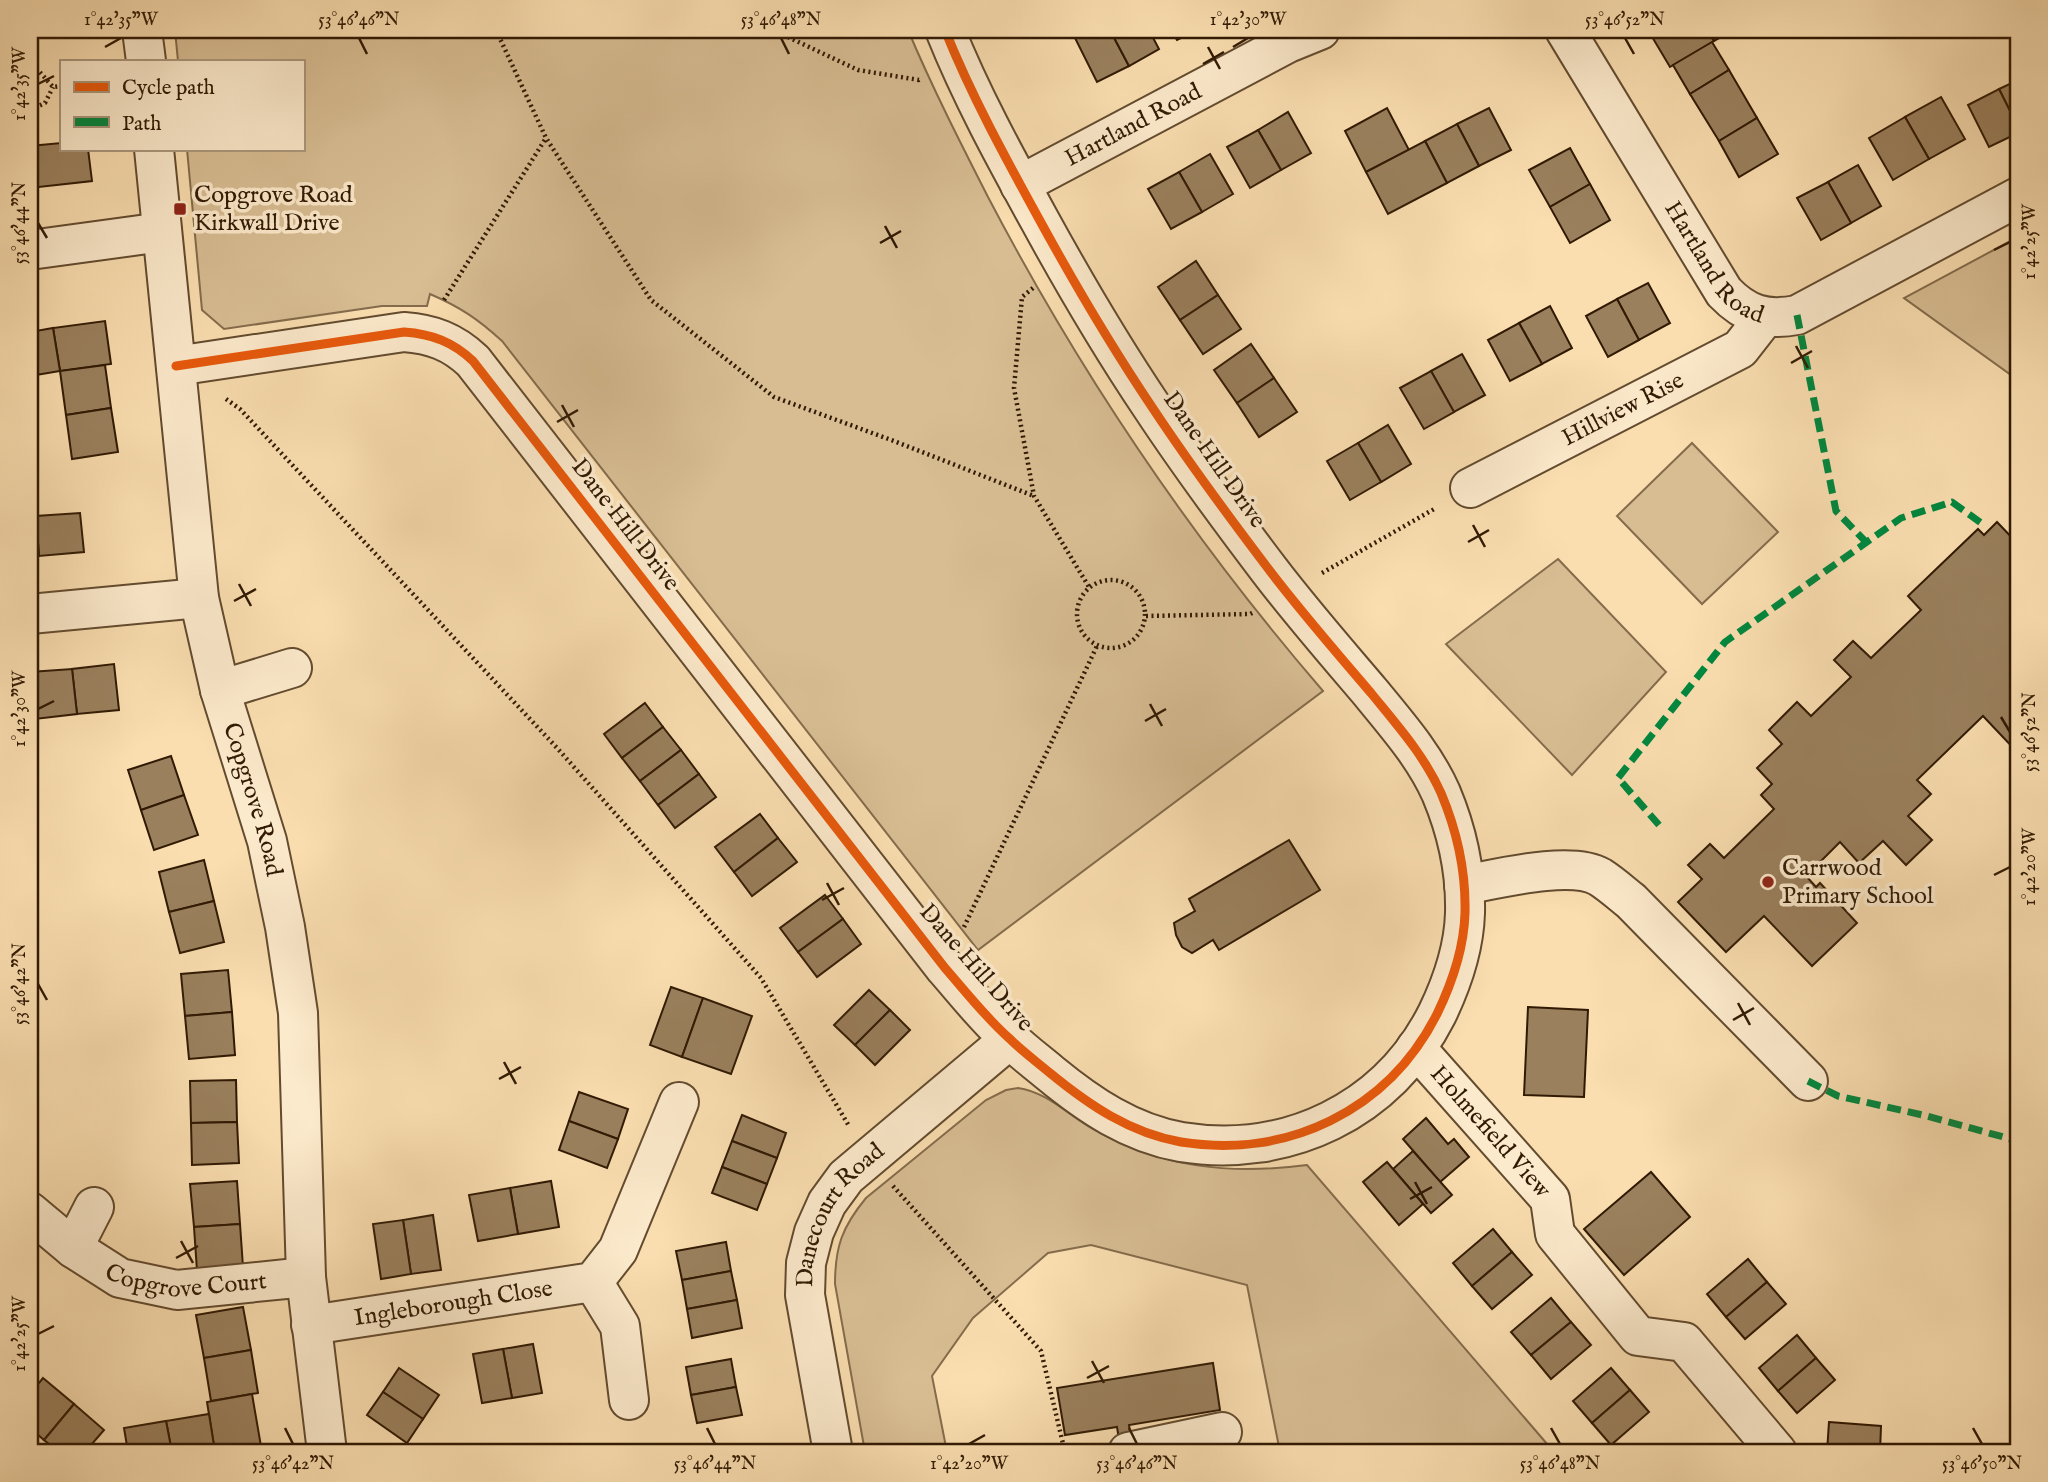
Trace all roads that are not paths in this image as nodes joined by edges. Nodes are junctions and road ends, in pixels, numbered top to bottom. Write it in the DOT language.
graph roads {
  1 [pos="142,30"];
  2 [pos="1320,30"];
  3 [pos="1565,30"];
  4 [pos="951,44"];
  5 [pos="146,60"];
  6 [pos="154,150"];
  7 [pos="1020,185"];
  8 [pos="2018,197"];
  9 [pos="162,232"];
  10 [pos="30,250"];
  11 [pos="1765,317"];
  12 [pos="176,366"];
  13 [pos="1470,488"];
  14 [pos="199,598"];
  15 [pos="30,614"];
  16 [pos="292,668"];
  17 [pos="220,690"];
  18 [pos="1464,885"];
  19 [pos="1010,1039"];
  20 [pos="1416,1048"];
  21 [pos="1808,1081"];
  22 [pos="679,1102"];
  23 [pos="94,1207"];
  24 [pos="30,1212"];
  25 [pos="73,1248"];
  26 [pos="306,1277"];
  27 [pos="593,1282"];
  28 [pos="311,1325"];
  29 [pos="629,1401"];
  30 [pos="1222,1432"];
  31 [pos="327,1452"];
  32 [pos="832,1452"];
  33 [pos="1128,1452"];
  34 [pos="1777,1452"];
  1 -- 5 [label="street"];
  2 -- 7 [label="street, Hartland Road"];
  3 -- 11 [label="street, Hartland Road"];
  4 -- 7 [label="street, Dane Hill Drive"];
  6 -- 9 [label="street, Copgrove Road"];
  7 -- 18 [label="street, Dane Hill Drive"];
  8 -- 11 [label="street, Hartland Road"];
  9 -- 10 [label="street"];
  9 -- 12 [label="street, Copgrove Road"];
  11 -- 13 [label="street, Hillview Rise"];
  12 -- 14 [label="street, Copgrove Road"];
  12 -- 19 [label="street, Dane Hill Drive"];
  14 -- 15 [label="street"];
  14 -- 17 [label="street, Copgrove Road"];
  16 -- 17 [label="street"];
  17 -- 26 [label="street, Copgrove Road"];
  18 -- 20 [label="street, Dane Hill Drive"];
  18 -- 21 [label="street"];
  19 -- 20 [label="street, Dane Hill Drive"];
  19 -- 32 [label="street, Danecourt Road"];
  20 -- 34 [label="street, Holmefield View"];
  22 -- 27 [label="street"];
  23 -- 25 [label="street, Copgrove Court"];
  24 -- 25 [label="street, Copgrove Court"];
  25 -- 26 [label="street, Copgrove Court"];
  26 -- 28 [label="street, Copgrove Road"];
  27 -- 28 [label="street, Ingleborough Close"];
  27 -- 29 [label="street"];
  28 -- 31 [label="street, Copgrove Road"];
  30 -- 33 [label="street"];
}
